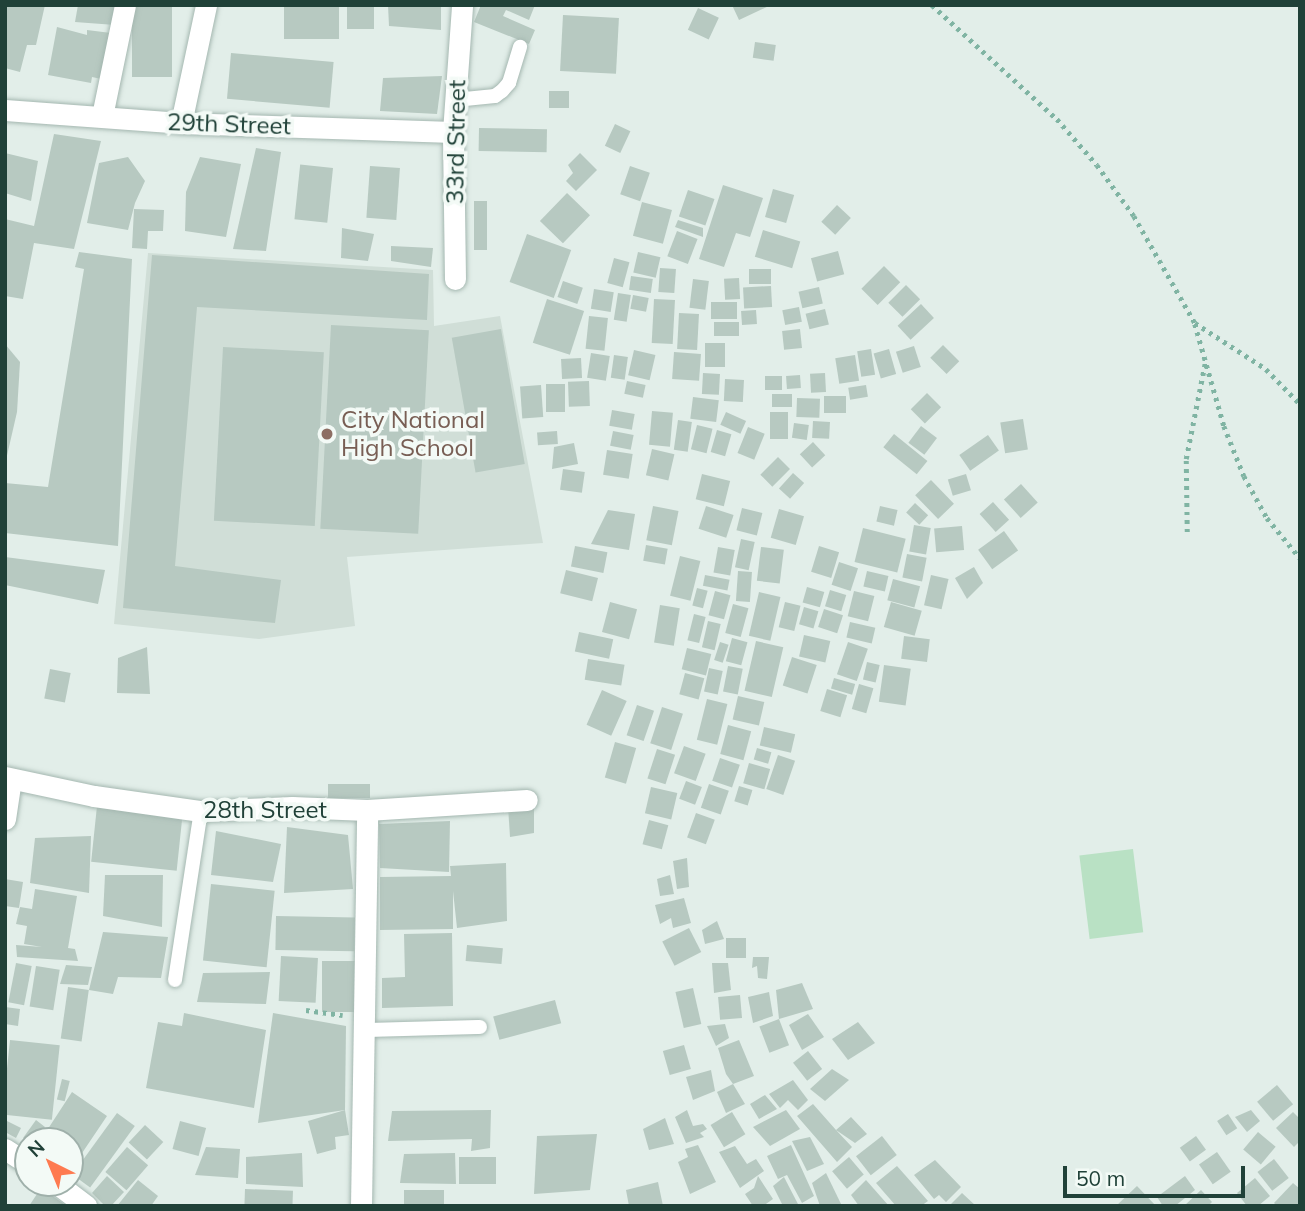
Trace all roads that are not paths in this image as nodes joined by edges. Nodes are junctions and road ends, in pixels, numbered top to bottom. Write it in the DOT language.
graph roads {
  1 [pos="125,5"];
  2 [pos="205,5"];
  3 [pos="462,5"];
  4 [pos="520,47"];
  5 [pos="455,100"];
  6 [pos="5,110"];
  7 [pos="102,116"];
  8 [pos="181,123"];
  9 [pos="453,132"];
  10 [pos="455,279"];
  11 [pos="8,778"];
  12 [pos="527,800"];
  13 [pos="367,810"];
  14 [pos="201,811"];
  15 [pos="5,818"];
  16 [pos="175,980"];
  17 [pos="365,1022"];
  18 [pos="480,1027"];
  19 [pos="361,1206"];
  1 -- 7 [label="street"];
  2 -- 8 [label="street"];
  3 -- 5 [label="street, 33rd Street"];
  4 -- 5 [label="lane"];
  5 -- 9 [label="street, 33rd Street"];
  6 -- 7 [label="street, 29th Street"];
  7 -- 8 [label="street, 29th Street"];
  8 -- 9 [label="street, 29th Street"];
  9 -- 10 [label="street, 33rd Street"];
  11 -- 14 [label="street, 28th Street"];
  11 -- 15 [label="street"];
  12 -- 13 [label="street, 28th Street"];
  13 -- 14 [label="street, 28th Street"];
  13 -- 17 [label="street"];
  14 -- 16 [label="lane"];
  17 -- 18 [label="lane"];
  17 -- 19 [label="street"];
}
